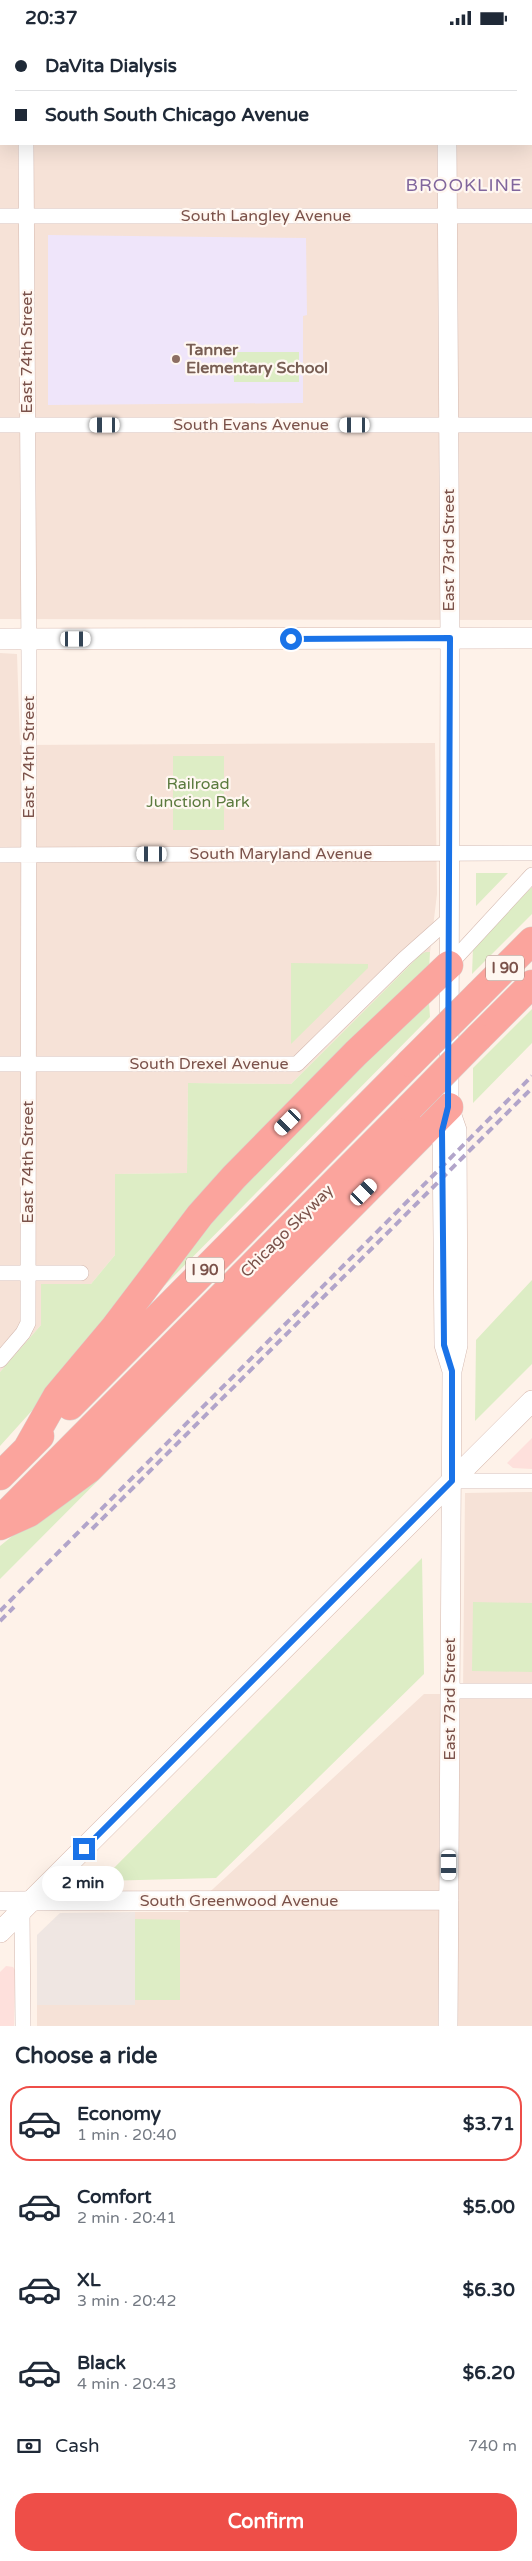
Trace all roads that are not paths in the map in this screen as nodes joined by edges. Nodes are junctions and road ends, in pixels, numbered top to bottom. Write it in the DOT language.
graph roads {
  1 [pos="26,145"];
  2 [pos="447,145"];
  3 [pos="0,216"];
  4 [pos="26,216"];
  5 [pos="447,217"];
  6 [pos="532,217"];
  7 [pos="0,425"];
  8 [pos="28,425"];
  9 [pos="448,425"];
  10 [pos="532,425"];
  11 [pos="450,638"];
  12 [pos="532,638"];
  13 [pos="0,639"];
  14 [pos="29,639"];
  15 [pos="532,853"];
  16 [pos="449,854"];
  17 [pos="0,855"];
  18 [pos="28,855"];
  19 [pos="532,875"];
  20 [pos="449,919"];
  21 [pos="532,941"];
  22 [pos="449,965"];
  23 [pos="532,984"];
  24 [pos="0,1064"];
  25 [pos="28,1064"];
  26 [pos="448,1107"];
  27 [pos="0,1273"];
  28 [pos="28,1273"];
  29 [pos="81,1273"];
  30 [pos="0,1360"];
  31 [pos="532,1401"];
  32 [pos="27,1449"];
  33 [pos="0,1476"];
  34 [pos="452,1481"];
  35 [pos="532,1481"];
  36 [pos="0,1520"];
  37 [pos="0,1526"];
  38 [pos="450,1691"];
  39 [pos="532,1691"];
  40 [pos="448,1900"];
  41 [pos="0,1901"];
  42 [pos="26,1906"];
  43 [pos="0,1932"];
  44 [pos="23,2026"];
  45 [pos="448,2026"];
  1 -- 4 [label="street, East 74th Street"];
  2 -- 5 [label="street, East 73rd Street"];
  3 -- 4 [label="street, South Langley Avenue"];
  4 -- 5 [label="street, South Langley Avenue"];
  4 -- 8 [label="street, East 74th Street"];
  5 -- 6 [label="street, South Langley Avenue"];
  5 -- 9 [label="street, East 73rd Street"];
  7 -- 8 [label="street, South Evans Avenue"];
  8 -- 9 [label="street, South Evans Avenue"];
  8 -- 14 [label="street, East 74th Street"];
  9 -- 10 [label="street, South Evans Avenue"];
  9 -- 11 [label="street, East 73rd Street"];
  11 -- 12 [label="main road"];
  11 -- 14 [label="main road"];
  11 -- 16 [label="street, East 73rd Street"];
  13 -- 14 [label="main road"];
  14 -- 18 [label="street, East 74th Street"];
  15 -- 16 [label="street, South Maryland Avenue"];
  16 -- 18 [label="street, South Maryland Avenue"];
  16 -- 20 [label="street, East 73rd Street"];
  17 -- 18 [label="street, South Maryland Avenue"];
  18 -- 25 [label="street, East 74th Street"];
  19 -- 22 [label="street"];
  20 -- 22 [label="street, East 73rd Street"];
  20 -- 25 [label="street, South Drexel Avenue"];
  21 -- 32 [label="highway, Chicago Skyway / I 90, bridge"];
  22 -- 26 [label="street, East 73rd Street"];
  22 -- 32 [label="highway"];
  23 -- 36 [label="highway, Chicago Skyway / I 90, bridge"];
  24 -- 25 [label="street, South Drexel Avenue"];
  25 -- 28 [label="street, East 74th Street"];
  26 -- 34 [label="street, East 73rd Street"];
  26 -- 37 [label="highway"];
  27 -- 28 [label="street"];
  28 -- 29 [label="street"];
  28 -- 30 [label="street, East 74th Street"];
  31 -- 34 [label="main road"];
  32 -- 33 [label="highway, Chicago Skyway / I 90"];
  34 -- 35 [label="street"];
  34 -- 38 [label="street, East 73rd Street"];
  34 -- 42 [label="main road"];
  38 -- 39 [label="street"];
  38 -- 40 [label="street, East 73rd Street"];
  40 -- 42 [label="street, South Greenwood Avenue"];
  40 -- 45 [label="street, East 73rd Street"];
  41 -- 42 [label="street, South Greenwood Avenue"];
  42 -- 43 [label="main road"];
  42 -- 44 [label="street"];
}
